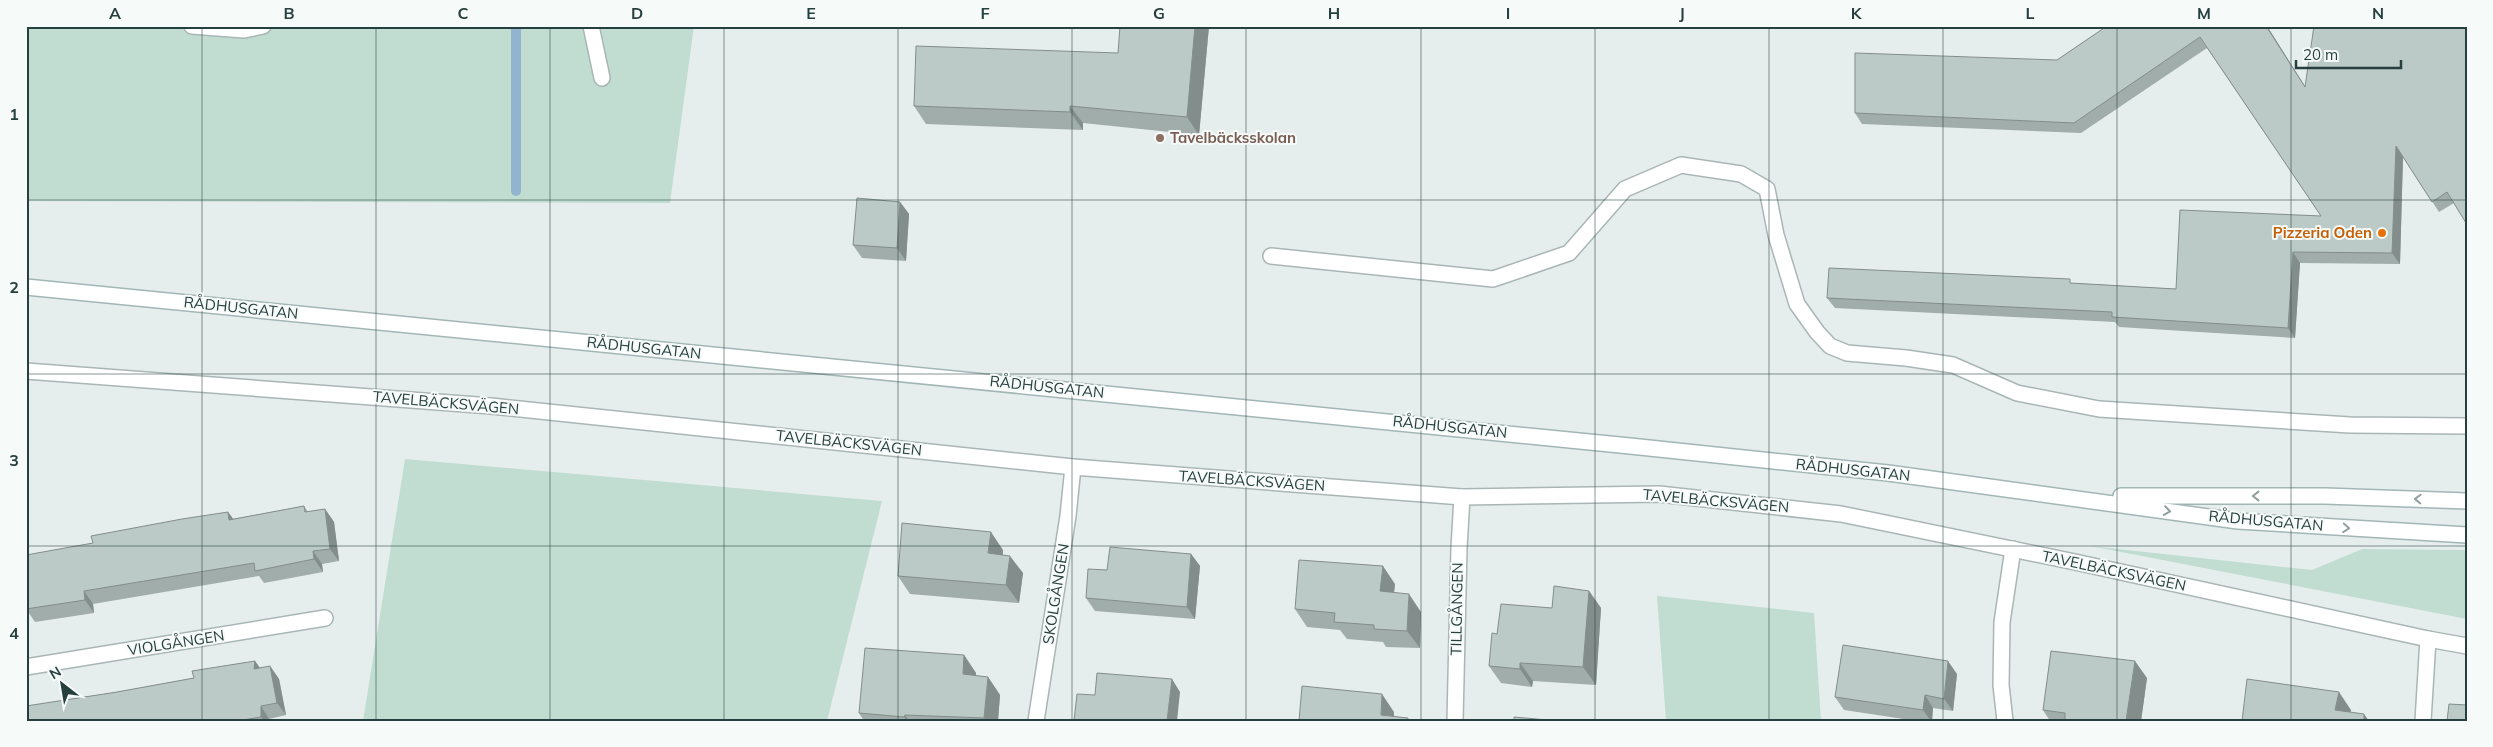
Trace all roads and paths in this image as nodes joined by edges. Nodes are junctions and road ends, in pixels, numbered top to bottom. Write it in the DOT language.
graph roads {
  1 [pos="192,26"];
  2 [pos="263,26"];
  3 [pos="591,26"];
  4 [pos="244,28"];
  5 [pos="602,78"];
  6 [pos="1271,256"];
  7 [pos="26,288"];
  8 [pos="26,372"];
  9 [pos="2467,426"];
  10 [pos="1073,467"];
  11 [pos="1462,496"];
  12 [pos="2067,496"];
  13 [pos="2467,501"];
  14 [pos="2467,535"];
  15 [pos="2013,549"];
  16 [pos="325,618"];
  17 [pos="2428,640"];
  18 [pos="2467,646"];
  19 [pos="26,667"];
  20 [pos="1036,721"];
  21 [pos="1455,721"];
  22 [pos="2005,721"];
  23 [pos="2423,721"];
  1 -- 4 [label="street"];
  2 -- 4 [label="street"];
  3 -- 5 [label="street"];
  6 -- 9 [label="street"];
  7 -- 12 [label="street, RÅDHUSGATAN"];
  8 -- 10 [label="street, TAVELBÄCKSVÄGEN"];
  10 -- 11 [label="street, TAVELBÄCKSVÄGEN"];
  10 -- 20 [label="street, SKOLGÅNGEN"];
  11 -- 15 [label="street, TAVELBÄCKSVÄGEN"];
  11 -- 21 [label="street, TILLGÅNGEN"];
  13 -- 12 [label="street, RÅDHUSGATAN, one-way"];
  12 -- 14 [label="street, RÅDHUSGATAN, one-way"];
  15 -- 17 [label="street, TAVELBÄCKSVÄGEN"];
  15 -- 22 [label="street"];
  16 -- 19 [label="street, VIOLGÅNGEN"];
  17 -- 18 [label="street, TAVELBÄCKSVÄGEN"];
  17 -- 23 [label="street"];
}
